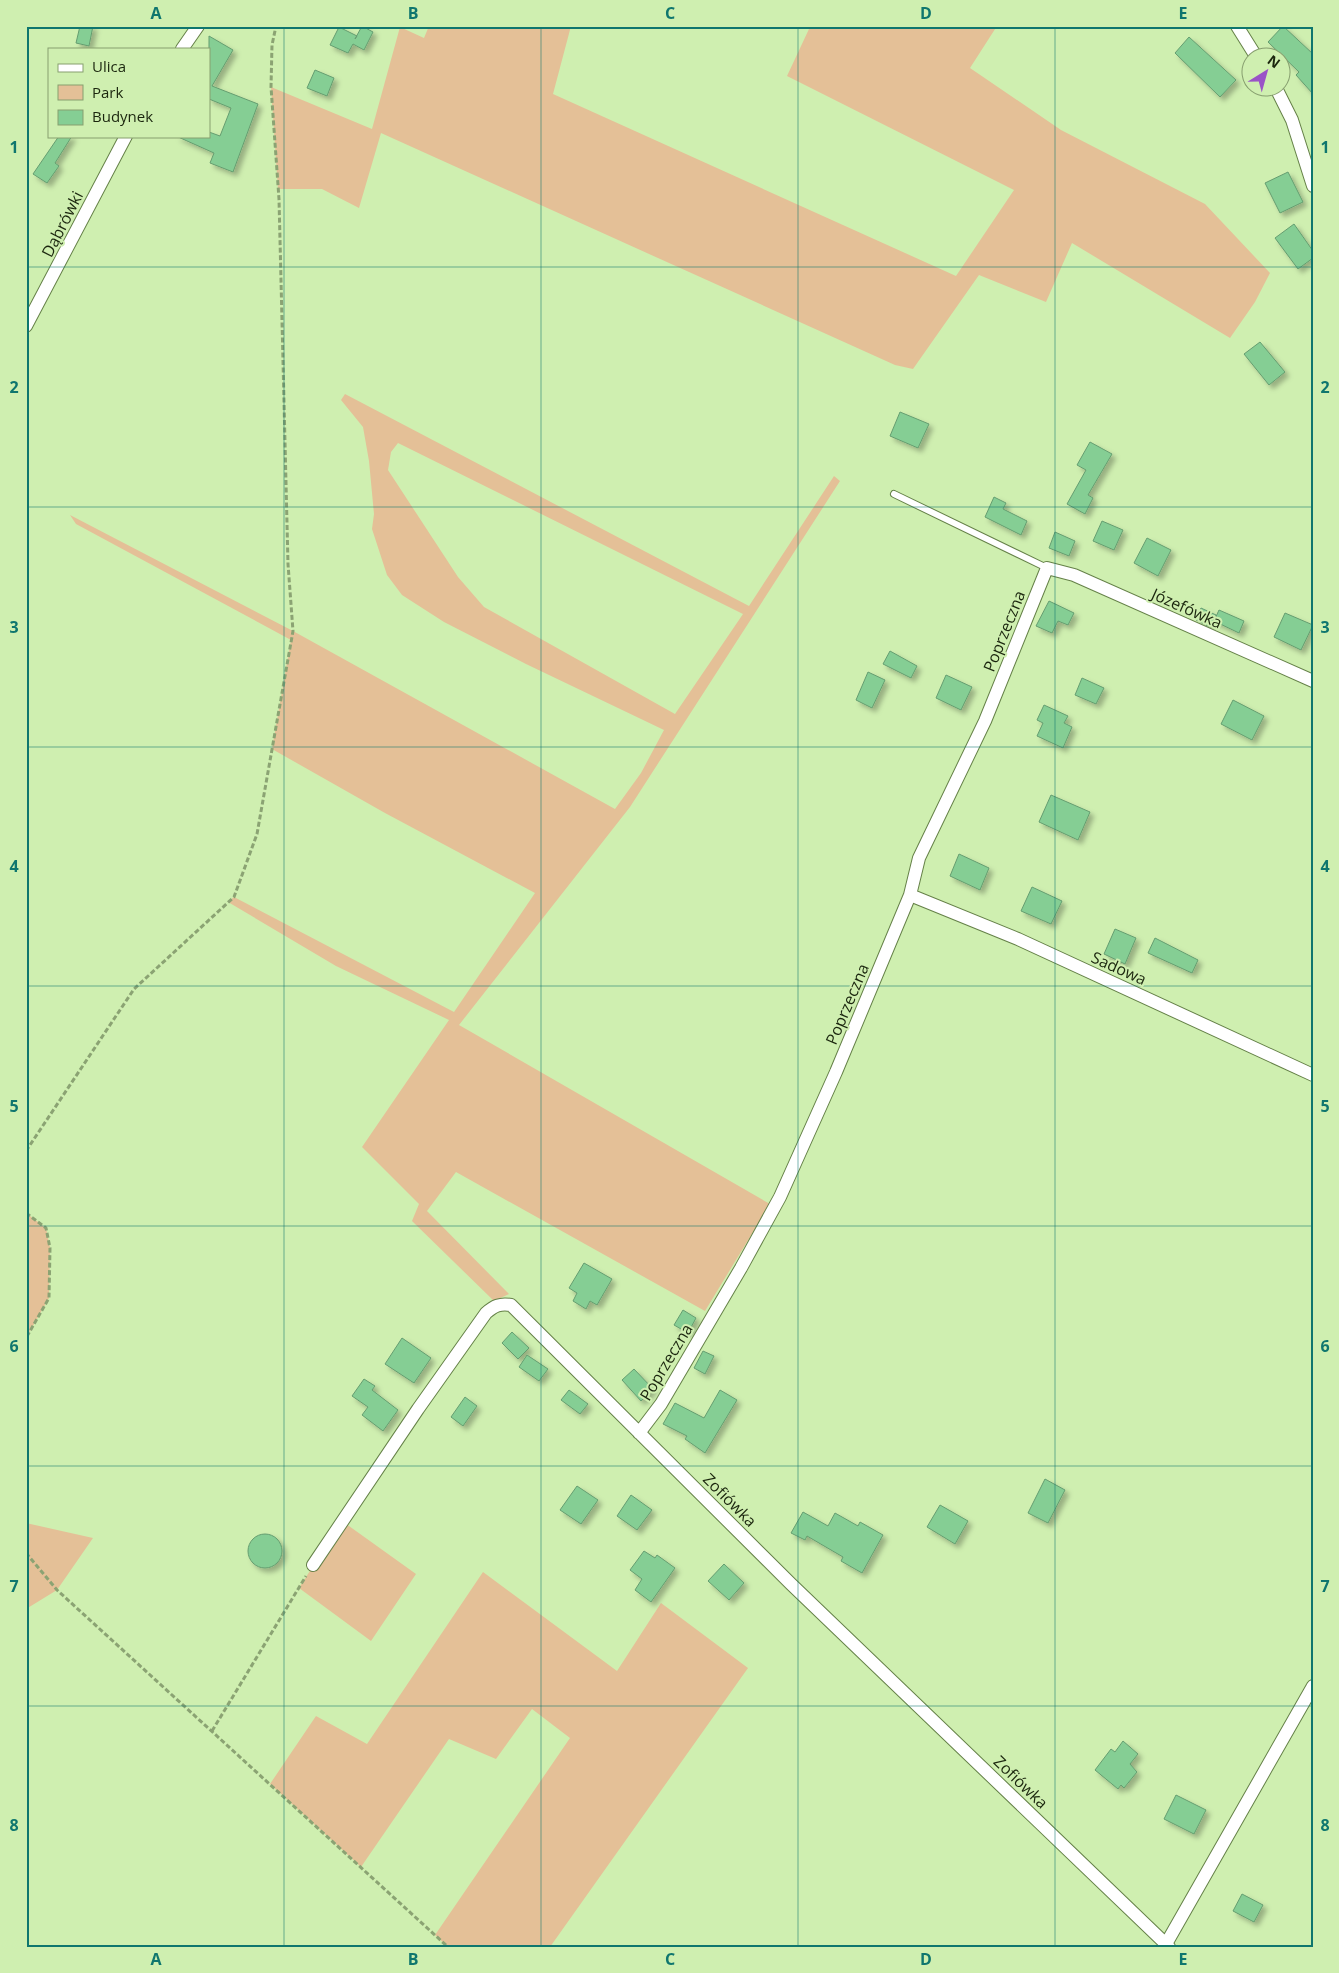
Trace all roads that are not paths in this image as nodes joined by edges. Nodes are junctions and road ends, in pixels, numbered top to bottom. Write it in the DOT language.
graph roads {
  1 [pos="198,26"];
  2 [pos="1237,26"];
  3 [pos="183,48"];
  4 [pos="1251,48"];
  5 [pos="1281,98"];
  6 [pos="125,138"];
  7 [pos="1313,186"];
  8 [pos="26,326"];
  9 [pos="894,494"];
  10 [pos="1048,568"];
  11 [pos="1313,682"];
  12 [pos="910,895"];
  13 [pos="1313,1075"];
  14 [pos="639,1433"];
  15 [pos="313,1565"];
  16 [pos="1313,1686"];
  17 [pos="1168,1945"];
  1 -- 3 [label="street"];
  2 -- 4 [label="street"];
  5 -- 7 [label="street"];
  6 -- 8 [label="street, Dąbrówki"];
  9 -- 10 [label="lane"];
  10 -- 11 [label="street, Józefówka"];
  10 -- 12 [label="street, Poprzeczna"];
  12 -- 13 [label="street, Sadowa"];
  12 -- 14 [label="street, Poprzeczna"];
  14 -- 15 [label="street, Zofiówka"];
  14 -- 17 [label="street, Zofiówka"];
  16 -- 17 [label="street"];
}
